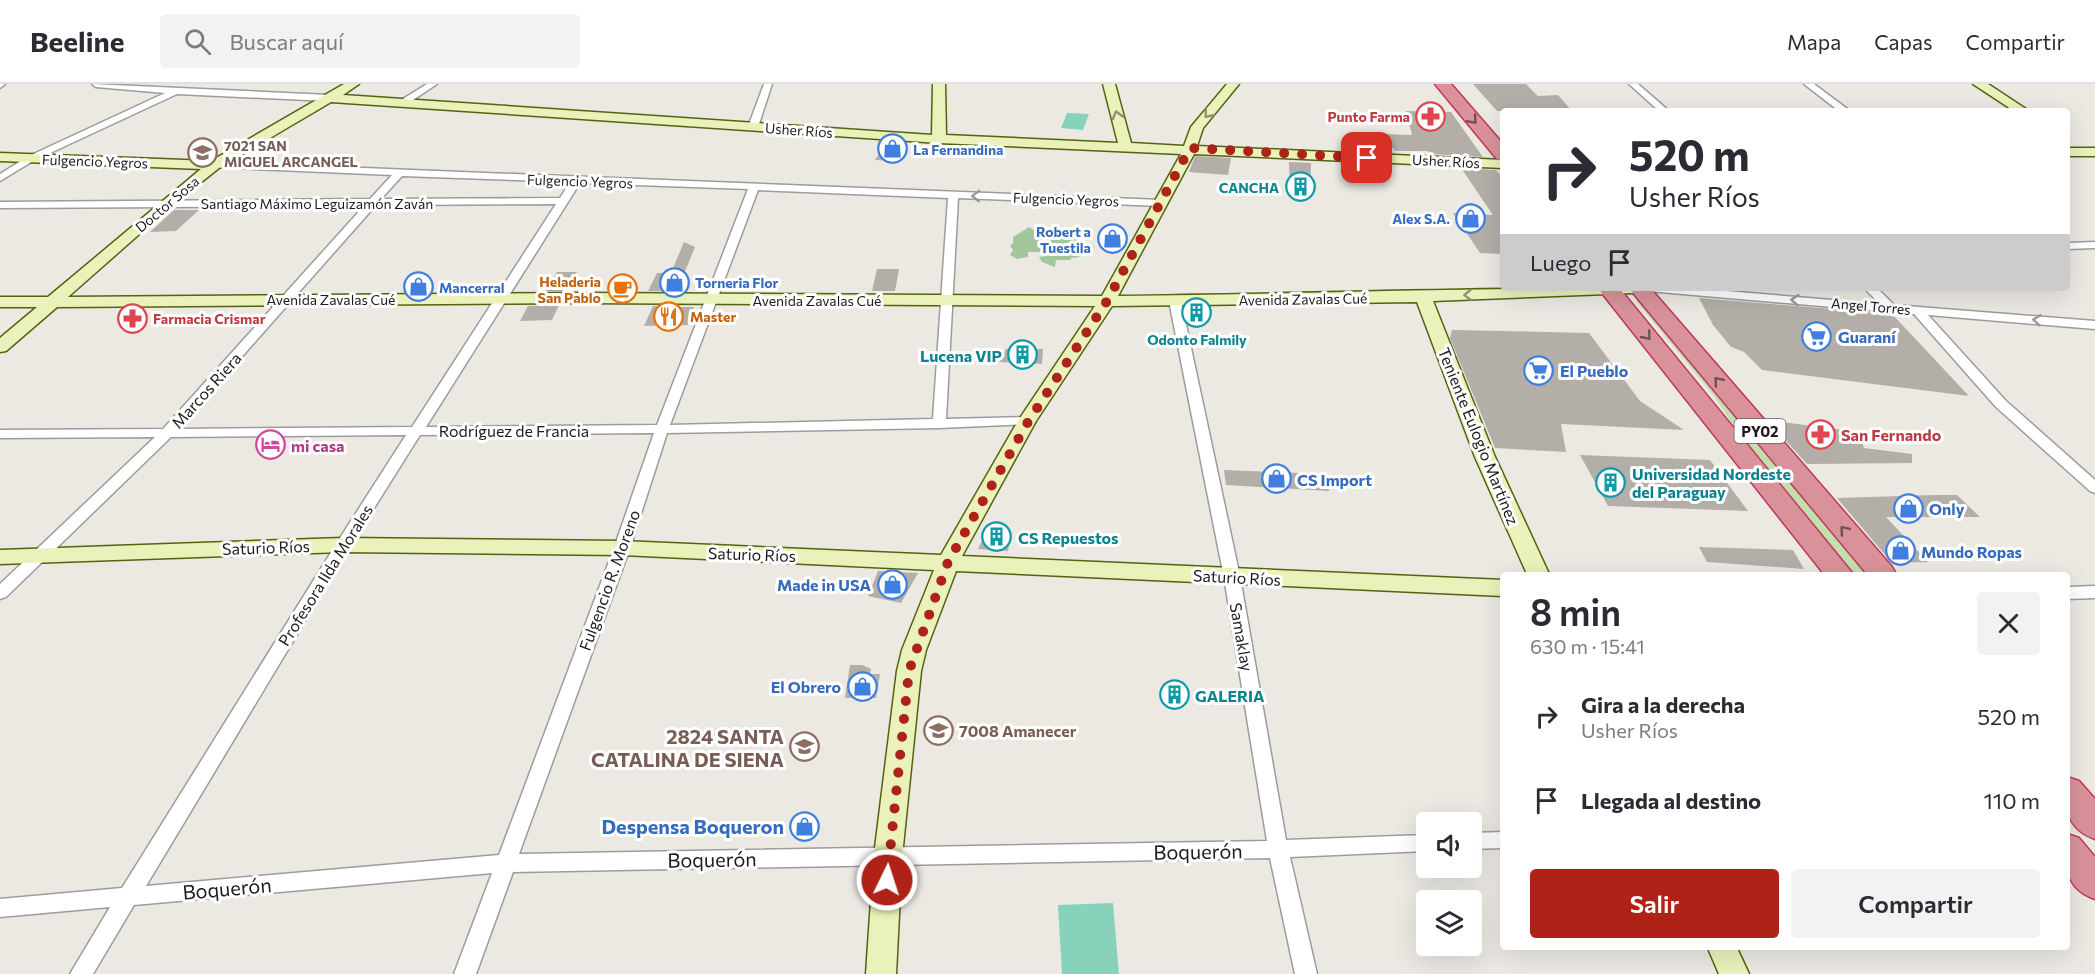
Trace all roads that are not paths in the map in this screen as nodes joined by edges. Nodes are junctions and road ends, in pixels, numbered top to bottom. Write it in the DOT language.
graph roads {
  1 [pos="96,84"];
  2 [pos="189,84"];
  3 [pos="353,84"];
  4 [pos="433,84"];
  5 [pos="768,84"];
  6 [pos="939,84"];
  7 [pos="1109,84"];
  8 [pos="1233,84"];
  9 [pos="1443,84"];
  10 [pos="1462,84"];
  11 [pos="1633,84"];
  12 [pos="1808,84"];
  13 [pos="1979,84"];
  14 [pos="176,91"];
  15 [pos="329,98"];
  16 [pos="401,104"];
  17 [pos="1661,108"];
  18 [pos="1841,108"];
  19 [pos="2018,108"];
  20 [pos="753,127"];
  21 [pos="1500,128"];
  22 [pos="939,139"];
  23 [pos="2070,140"];
  24 [pos="1125,146"];
  25 [pos="1190,148"];
  26 [pos="1500,151"];
  27 [pos="2070,152"];
  28 [pos="2093,152"];
  29 [pos="0,157"];
  30 [pos="30,159"];
  31 [pos="1500,164"];
  32 [pos="214,165"];
  33 [pos="398,174"];
  34 [pos="0,178"];
  35 [pos="576,181"];
  36 [pos="754,188"];
  37 [pos="953,195"];
  38 [pos="561,201"];
  39 [pos="1161,202"];
  40 [pos="370,203"];
  41 [pos="165,204"];
  42 [pos="0,206"];
  43 [pos="2095,245"];
  44 [pos="2070,246"];
  45 [pos="1568,291"];
  46 [pos="1619,291"];
  47 [pos="1642,291"];
  48 [pos="1686,291"];
  49 [pos="1873,291"];
  50 [pos="1423,297"];
  51 [pos="499,298"];
  52 [pos="289,299"];
  53 [pos="712,300"];
  54 [pos="945,301"];
  55 [pos="1107,301"];
  56 [pos="1175,301"];
  57 [pos="53,302"];
  58 [pos="2,304"];
  59 [pos="1890,307"];
  60 [pos="1917,310"];
  61 [pos="2095,325"];
  62 [pos="0,347"];
  63 [pos="1028,422"];
  64 [pos="939,424"];
  65 [pos="662,429"];
  66 [pos="416,431"];
  67 [pos="0,434"];
  68 [pos="166,434"];
  69 [pos="2095,488"];
  70 [pos="343,544"];
  71 [pos="622,548"];
  72 [pos="38,556"];
  73 [pos="0,557"];
  74 [pos="948,562"];
  75 [pos="1537,572"];
  76 [pos="1837,572"];
  77 [pos="1880,572"];
  78 [pos="1232,577"];
  79 [pos="1500,588"];
  80 [pos="2095,592"];
  81 [pos="0,593"];
  82 [pos="2070,593"];
  83 [pos="2070,795"];
  84 [pos="2095,824"];
  85 [pos="1500,840"];
  86 [pos="1482,841"];
  87 [pos="1416,843"];
  88 [pos="1278,849"];
  89 [pos="2070,853"];
  90 [pos="888,856"];
  91 [pos="505,863"];
  92 [pos="2095,883"];
  93 [pos="129,897"];
  94 [pos="0,908"];
  95 [pos="1722,950"];
  96 [pos="81,974"];
  97 [pos="465,974"];
  98 [pos="881,974"];
  99 [pos="1306,974"];
  100 [pos="1734,974"];
  1 -- 14 [label="street, Usher Ríos"];
  2 -- 14 [label="street"];
  3 -- 15 [label="street, Doctor Sosa"];
  4 -- 16 [label="street"];
  5 -- 20 [label="street"];
  6 -- 22 [label="street"];
  24 -- 7 [label="street, one-way"];
  8 -- 25 [label="street, one-way"];
  9 -- 26 [label="highway, one-way"];
  10 -- 21 [label="highway"];
  11 -- 17 [label="street"];
  12 -- 18 [label="street"];
  13 -- 19 [label="street"];
  14 -- 15 [label="street, Usher Ríos"];
  14 -- 30 [label="street"];
  15 -- 16 [label="street, Usher Ríos"];
  15 -- 32 [label="street, Doctor Sosa"];
  16 -- 20 [label="street, Usher Ríos"];
  20 -- 22 [label="street, Usher Ríos"];
  22 -- 24 [label="street, Usher Ríos"];
  23 -- 28 [label="street"];
  24 -- 25 [label="street, Usher Ríos"];
  25 -- 31 [label="street, Usher Ríos"];
  25 -- 39 [label="street"];
  27 -- 28 [label="street"];
  29 -- 30 [label="street, Fulgencio Yegros"];
  30 -- 32 [label="street, Fulgencio Yegros"];
  30 -- 34 [label="street"];
  32 -- 33 [label="street, Fulgencio Yegros"];
  32 -- 41 [label="street, Doctor Sosa"];
  33 -- 35 [label="street, Fulgencio Yegros"];
  33 -- 40 [label="street, Marcos Riera"];
  35 -- 36 [label="street, Fulgencio Yegros"];
  35 -- 38 [label="street, Profesora Ilda Morales"];
  36 -- 37 [label="street, Fulgencio Yegros"];
  36 -- 53 [label="street, Fulgencio R. Moreno"];
  39 -- 37 [label="street, Fulgencio Yegros, one-way"];
  37 -- 54 [label="street"];
  38 -- 40 [label="street, Santiago Máximo Leguizamón Zaván"];
  38 -- 51 [label="street, Profesora Ilda Morales"];
  39 -- 55 [label="street"];
  40 -- 41 [label="street, Santiago Máximo Leguizamón Zaván"];
  40 -- 52 [label="street, Marcos Riera"];
  41 -- 42 [label="street, Santiago Máximo Leguizamón Zaván"];
  41 -- 57 [label="street, Doctor Sosa"];
  43 -- 44 [label="street"];
  45 -- 50 [label="street, Avenida Zavalas Cué, one-way"];
  46 -- 76 [label="highway, PY02, one-way"];
  77 -- 47 [label="highway, PY02, one-way"];
  59 -- 48 [label="street, Angel Torres, one-way"];
  49 -- 59 [label="street"];
  50 -- 56 [label="street, Avenida Zavalas Cué"];
  50 -- 75 [label="street, Teniente Eulogio Martínez"];
  51 -- 52 [label="street, Avenida Zavalas Cué"];
  51 -- 53 [label="street, Avenida Zavalas Cué"];
  51 -- 66 [label="street, Profesora Ilda Morales"];
  52 -- 57 [label="street, Avenida Zavalas Cué"];
  52 -- 68 [label="street, Marcos Riera"];
  53 -- 54 [label="street, Avenida Zavalas Cué"];
  53 -- 65 [label="street, Fulgencio R. Moreno"];
  54 -- 55 [label="street, Avenida Zavalas Cué"];
  54 -- 64 [label="street"];
  55 -- 56 [label="street, Avenida Zavalas Cué"];
  55 -- 63 [label="street"];
  56 -- 78 [label="street, Samaklay"];
  57 -- 58 [label="street, Avenida Zavalas Cué"];
  57 -- 62 [label="street, Doctor Sosa"];
  59 -- 60 [label="street, Angel Torres"];
  61 -- 60 [label="street, Angel Torres, one-way"];
  60 -- 69 [label="street"];
  63 -- 64 [label="street, Rodríguez de Francia"];
  63 -- 74 [label="street"];
  64 -- 65 [label="street, Rodríguez de Francia"];
  65 -- 66 [label="street, Rodríguez de Francia"];
  65 -- 71 [label="street, Fulgencio R. Moreno"];
  66 -- 68 [label="street, Rodríguez de Francia"];
  66 -- 70 [label="street, Profesora Ilda Morales"];
  67 -- 68 [label="street, Rodríguez de Francia"];
  68 -- 72 [label="street, Marcos Riera"];
  70 -- 71 [label="street, Saturio Ríos"];
  70 -- 72 [label="street, Saturio Ríos"];
  70 -- 93 [label="street, Profesora Ilda Morales"];
  71 -- 74 [label="street, Saturio Ríos"];
  71 -- 91 [label="street, Fulgencio R. Moreno"];
  72 -- 73 [label="street, Saturio Ríos"];
  72 -- 81 [label="street, Marcos Riera"];
  74 -- 78 [label="street, Saturio Ríos"];
  74 -- 90 [label="street"];
  78 -- 79 [label="street, Saturio Ríos"];
  78 -- 88 [label="street, Samaklay"];
  80 -- 82 [label="street"];
  83 -- 84 [label="highway"];
  85 -- 86 [label="street"];
  87 -- 88 [label="street, Boquerón"];
  88 -- 90 [label="street, Boquerón"];
  88 -- 99 [label="street, Samaklay"];
  89 -- 92 [label="highway"];
  90 -- 91 [label="street, Boquerón"];
  90 -- 98 [label="street"];
  91 -- 93 [label="street, Boquerón"];
  91 -- 97 [label="street, Fulgencio R. Moreno"];
  93 -- 94 [label="street, Boquerón"];
  93 -- 96 [label="street, Profesora Ilda Morales"];
  95 -- 100 [label="street"];
}
